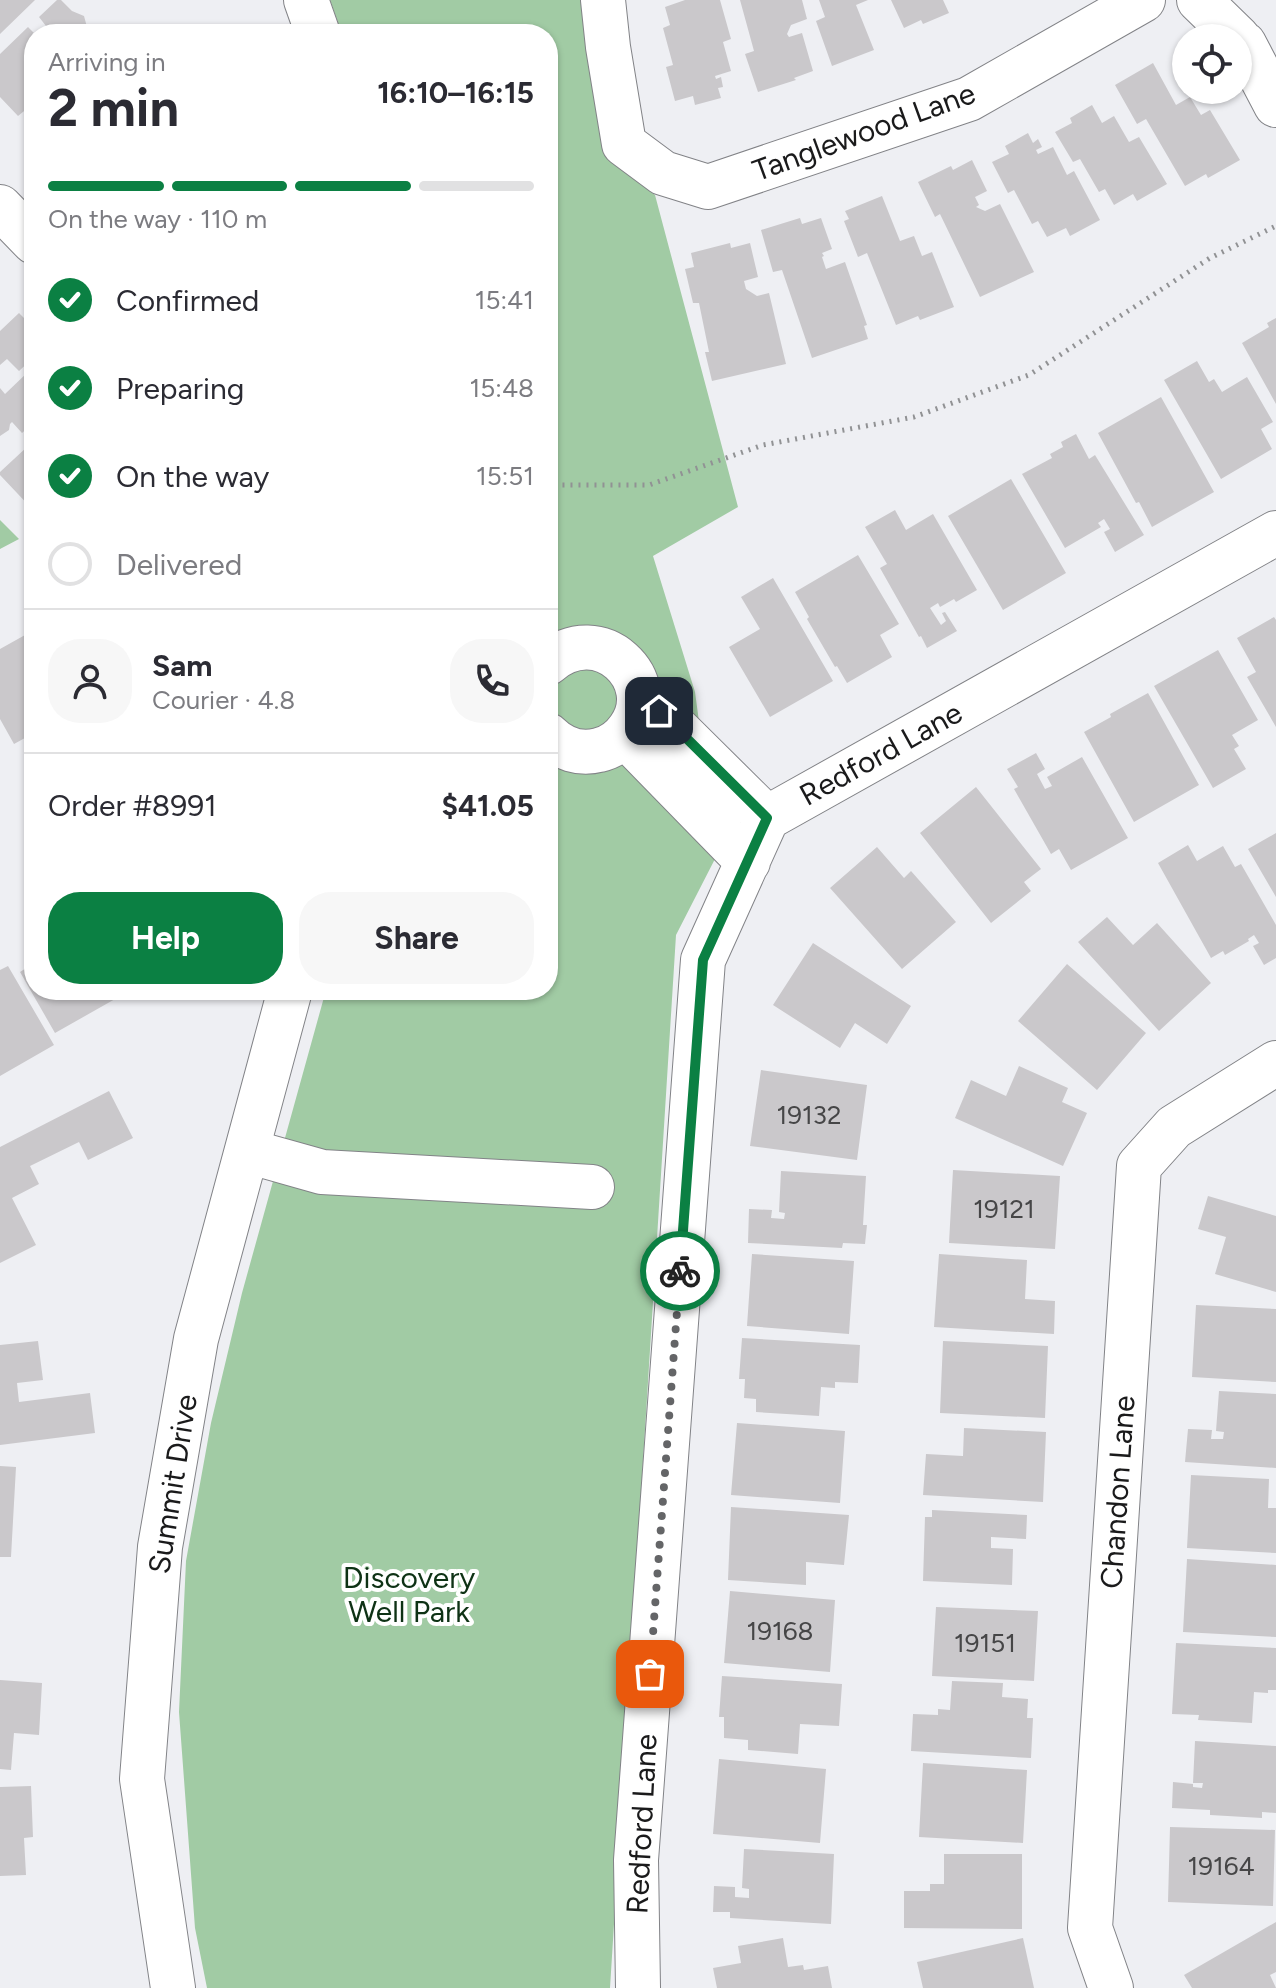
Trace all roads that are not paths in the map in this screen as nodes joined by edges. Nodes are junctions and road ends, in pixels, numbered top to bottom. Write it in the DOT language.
graph roads {
  1 [pos="306,0"];
  2 [pos="603,0"];
  3 [pos="1143,0"];
  4 [pos="1199,0"];
  5 [pos="314,24"];
  6 [pos="1224,24"];
  7 [pos="1252,51"];
  8 [pos="1252,62"];
  9 [pos="1276,73"];
  10 [pos="1276,105"];
  11 [pos="0,207"];
  12 [pos="24,232"];
  13 [pos="1276,533"];
  14 [pos="558,655"];
  15 [pos="639,695"];
  16 [pos="623,737"];
  17 [pos="558,744"];
  18 [pos="767,818"];
  19 [pos="748,862"];
  20 [pos="287,1000"];
  21 [pos="1276,1063"];
  22 [pos="247,1151"];
  23 [pos="592,1187"];
  24 [pos="173,1988"];
  25 [pos="638,1988"];
  26 [pos="1111,1988"];
  1 -- 5 [label="street"];
  2 -- 3 [label="street, Tanglewood Lane"];
  4 -- 6 [label="street"];
  7 -- 9 [label="street"];
  8 -- 10 [label="street"];
  11 -- 12 [label="street"];
  13 -- 18 [label="street, Redford Lane"];
  14 -- 15 [label="street"];
  15 -- 16 [label="street"];
  15 -- 18 [label="street"];
  16 -- 17 [label="street"];
  16 -- 19 [label="street"];
  18 -- 19 [label="street, Redford Lane"];
  19 -- 25 [label="street, Redford Lane"];
  20 -- 22 [label="street, Summit Drive"];
  21 -- 26 [label="street, Chandon Lane"];
  22 -- 23 [label="street"];
  22 -- 24 [label="street, Summit Drive"];
}
